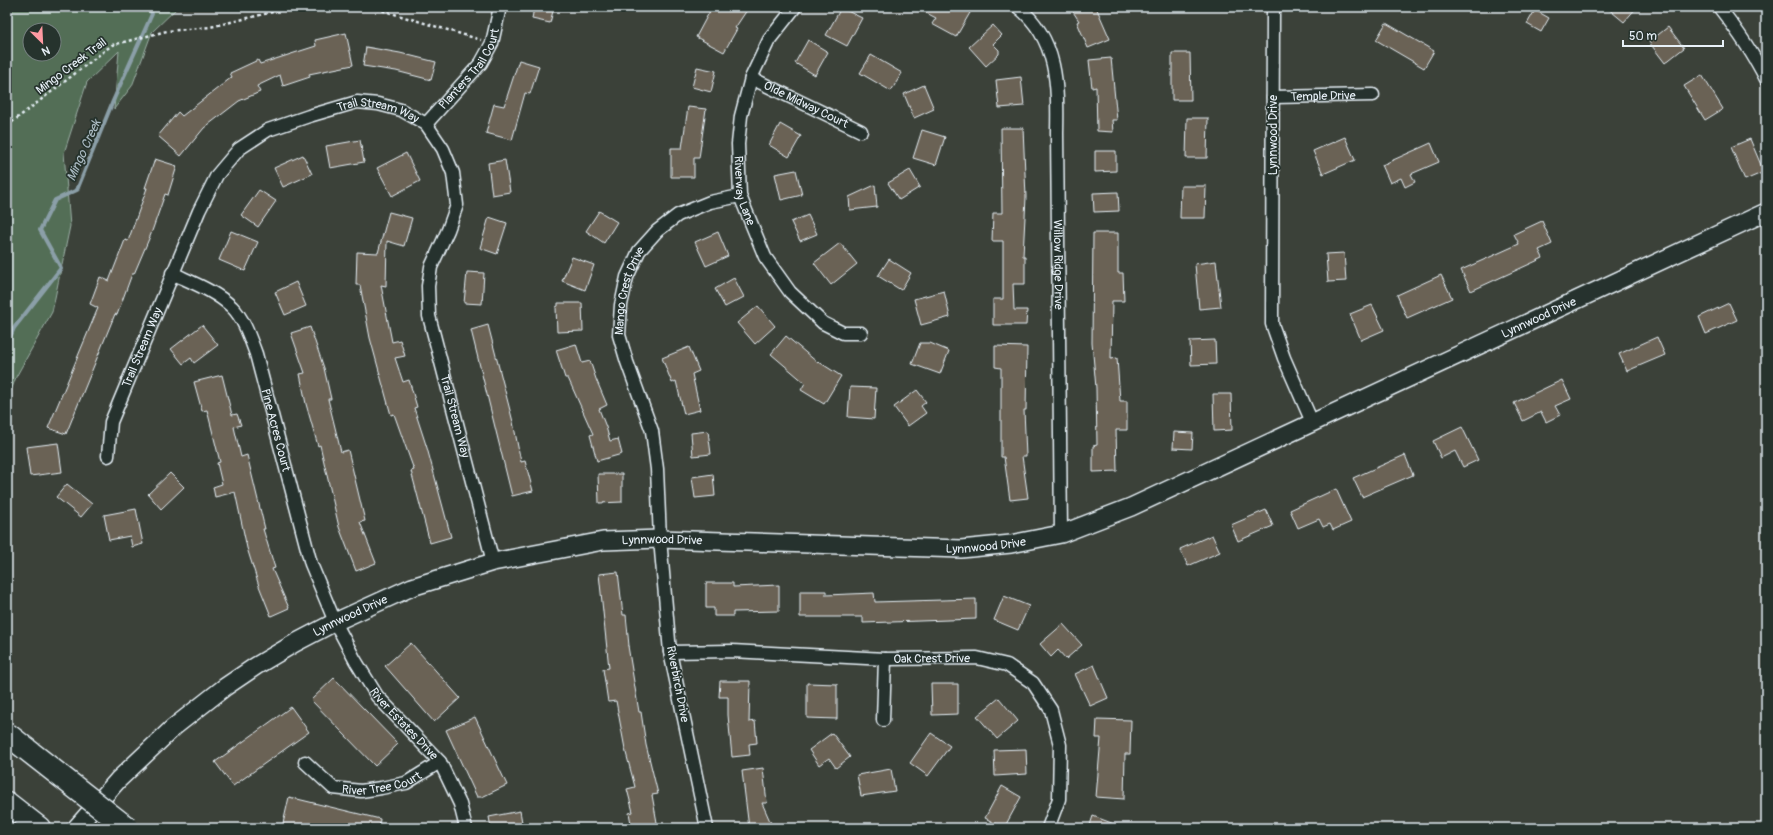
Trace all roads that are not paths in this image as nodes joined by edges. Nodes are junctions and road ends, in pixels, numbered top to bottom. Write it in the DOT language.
graph roads {
  1 [pos="500,7"];
  2 [pos="795,7"];
  3 [pos="1018,7"];
  4 [pos="1273,7"];
  5 [pos="1719,7"];
  6 [pos="751,78"];
  7 [pos="1766,79"];
  8 [pos="1373,95"];
  9 [pos="1273,97"];
  10 [pos="426,124"];
  11 [pos="861,131"];
  12 [pos="740,196"];
  13 [pos="1766,212"];
  14 [pos="172,273"];
  15 [pos="861,333"];
  16 [pos="1312,422"];
  17 [pos="108,456"];
  18 [pos="1061,534"];
  19 [pos="660,539"];
  20 [pos="493,562"];
  21 [pos="335,622"];
  22 [pos="670,652"];
  23 [pos="885,659"];
  24 [pos="883,720"];
  25 [pos="7,734"];
  26 [pos="304,762"];
  27 [pos="440,762"];
  28 [pos="7,803"];
  29 [pos="39,828"];
  30 [pos="76,828"];
  31 [pos="127,828"];
  32 [pos="466,828"];
  33 [pos="707,828"];
  34 [pos="1048,828"];
  1 -- 10 [label="street, Planters Trail Court"];
  2 -- 6 [label="street, Riverway Lane"];
  3 -- 18 [label="street, Willow Ridge Drive"];
  4 -- 9 [label="street, Lynnwood Drive"];
  5 -- 7 [label="street"];
  6 -- 11 [label="street, Olde Midway Court"];
  6 -- 12 [label="street, Riverway Lane"];
  8 -- 9 [label="street, Temple Drive"];
  9 -- 16 [label="street, Lynnwood Drive"];
  10 -- 14 [label="street, Trail Stream Way"];
  10 -- 20 [label="street, Trail Stream Way"];
  12 -- 15 [label="street, Riverway Lane"];
  12 -- 19 [label="street, Mango Crest Drive"];
  13 -- 16 [label="street, Lynnwood Drive"];
  14 -- 17 [label="street, Trail Stream Way"];
  14 -- 21 [label="street, Pine Acres Court"];
  16 -- 18 [label="street, Lynnwood Drive"];
  18 -- 19 [label="street, Lynnwood Drive"];
  19 -- 20 [label="street, Lynnwood Drive"];
  19 -- 22 [label="street, Riverbirch Drive"];
  20 -- 21 [label="street, Lynnwood Drive"];
  21 -- 27 [label="street, River Estates Drive"];
  21 -- 30 [label="street, Lynnwood Drive"];
  22 -- 23 [label="street, Oak Crest Drive"];
  22 -- 33 [label="street, Riverbirch Drive"];
  23 -- 24 [label="street"];
  23 -- 34 [label="street, Oak Crest Drive"];
  25 -- 31 [label="highway, bridge"];
  26 -- 27 [label="street, River Tree Court"];
  27 -- 32 [label="street, River Estates Drive"];
  28 -- 29 [label="highway"];
}
